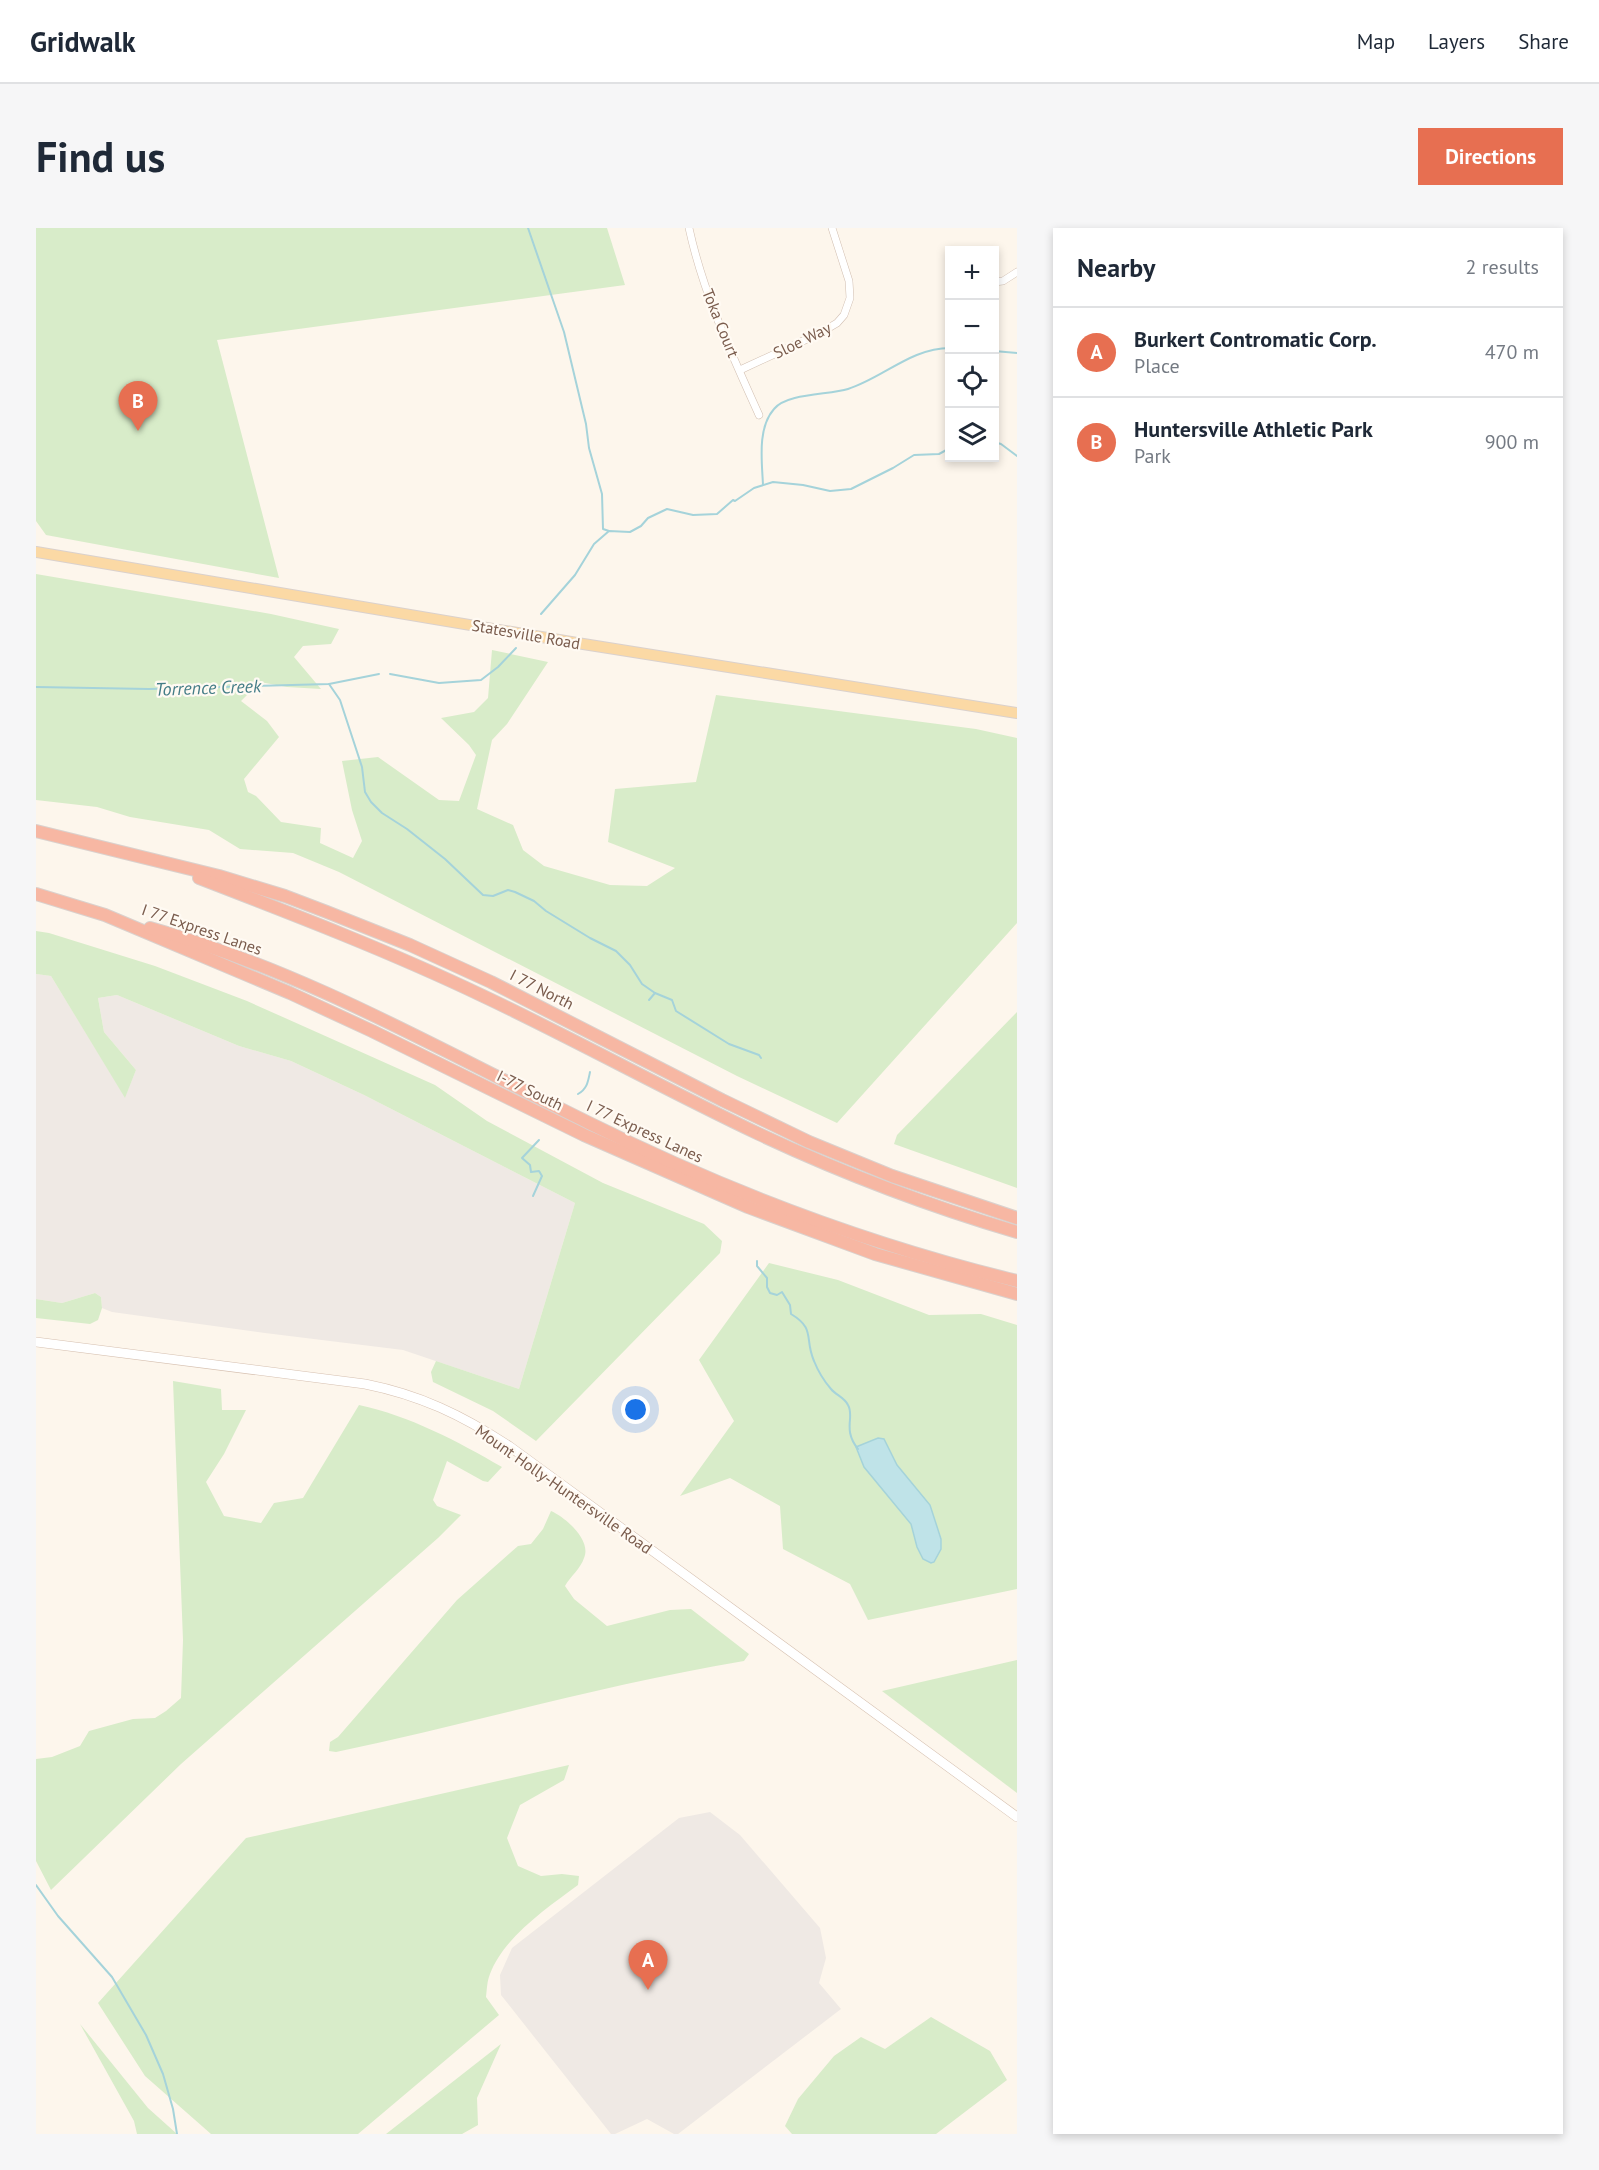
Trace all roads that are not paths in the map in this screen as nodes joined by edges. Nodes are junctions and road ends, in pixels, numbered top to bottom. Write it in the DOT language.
graph roads {
  1 [pos="689,228"];
  2 [pos="832,228"];
  3 [pos="1017,272"];
  4 [pos="999,281"];
  5 [pos="740,370"];
  6 [pos="759,416"];
  7 [pos="36,552"];
  8 [pos="1017,713"];
  9 [pos="36,831"];
  10 [pos="156,862"];
  11 [pos="36,894"];
  12 [pos="105,915"];
  13 [pos="1017,1218"];
  14 [pos="1016,1232"];
  15 [pos="1014,1280"];
  16 [pos="1017,1294"];
  17 [pos="36,1342"];
  18 [pos="1017,1817"];
  1 -- 5 [label="street, Toka Court"];
  2 -- 5 [label="street, Sloe Way"];
  3 -- 4 [label="street"];
  5 -- 6 [label="street, Toka Court"];
  7 -- 8 [label="main road, Statesville Road"];
  9 -- 10 [label="highway, I 77 North"];
  10 -- 13 [label="highway, I 77 North"];
  10 -- 14 [label="highway"];
  11 -- 12 [label="highway, I-77 South"];
  12 -- 15 [label="highway, I 77 Express Lanes"];
  12 -- 16 [label="highway, I-77 South"];
  17 -- 18 [label="main road, Mount Holly-Huntersville Road"];
}
